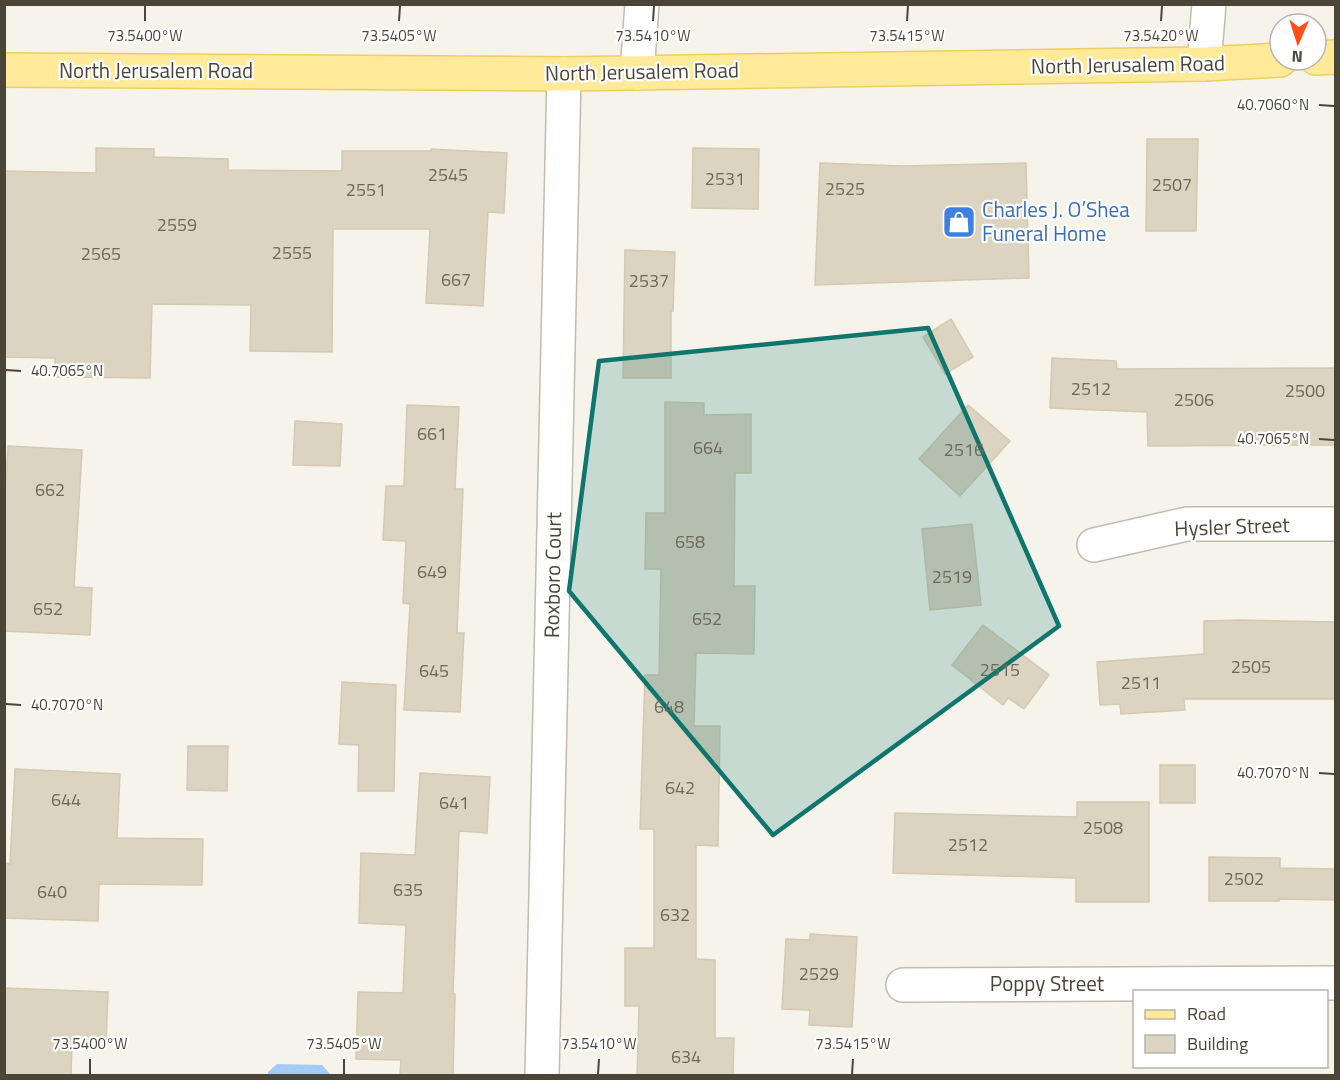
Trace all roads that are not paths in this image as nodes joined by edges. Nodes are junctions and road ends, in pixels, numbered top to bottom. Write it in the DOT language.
graph roads {
  1 [pos="642,4"];
  2 [pos="1209,4"];
  3 [pos="1268,61"];
  4 [pos="1204,64"];
  5 [pos="4,70"];
  6 [pos="637,73"];
  7 [pos="564,74"];
  8 [pos="1335,524"];
  9 [pos="1094,545"];
  10 [pos="1335,983"];
  11 [pos="903,985"];
  12 [pos="542,1076"];
  1 -- 6 [label="street"];
  2 -- 4 [label="street"];
  3 -- 4 [label="main road, North Jerusalem Road"];
  4 -- 6 [label="main road, North Jerusalem Road"];
  5 -- 7 [label="main road, North Jerusalem Road"];
  6 -- 7 [label="main road, North Jerusalem Road"];
  7 -- 12 [label="street, Roxboro Court"];
  8 -- 9 [label="street, Hysler Street"];
  10 -- 11 [label="street, Poppy Street"];
}
